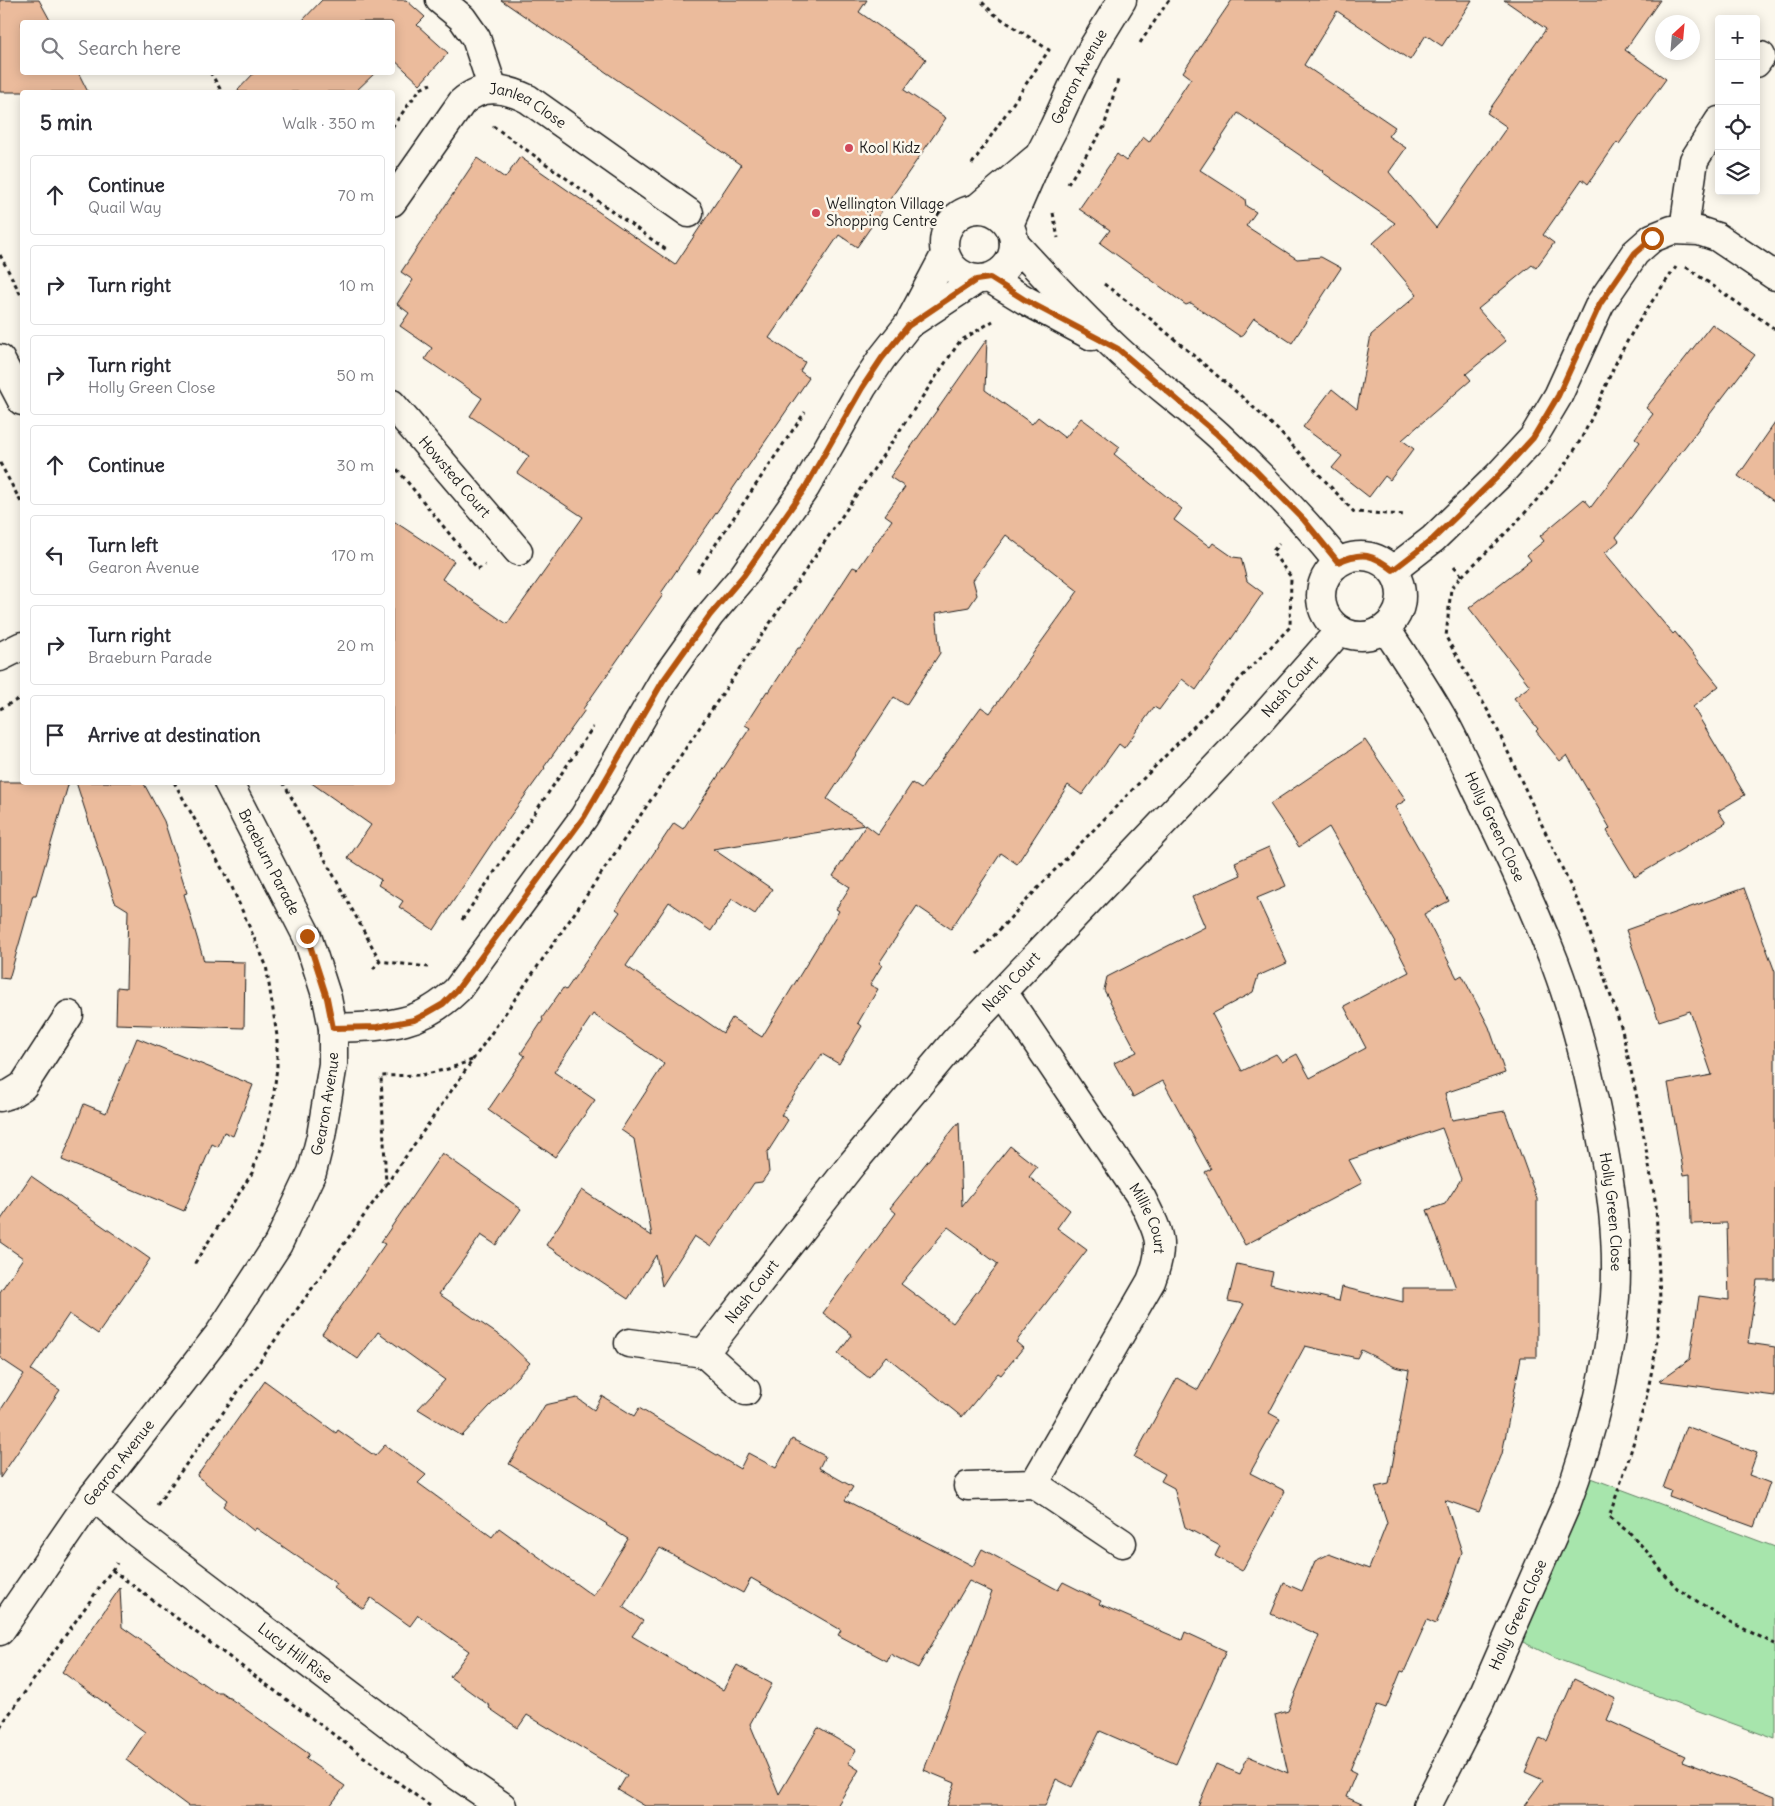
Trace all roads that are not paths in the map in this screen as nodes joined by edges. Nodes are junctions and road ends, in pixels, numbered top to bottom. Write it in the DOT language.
graph roads {
  1 [pos="440,0"];
  2 [pos="1122,0"];
  3 [pos="493,89"];
  4 [pos="1715,127"];
  5 [pos="1039,156"];
  6 [pos="395,198"];
  7 [pos="976,209"];
  8 [pos="689,213"];
  9 [pos="1684,229"];
  10 [pos="1011,234"];
  11 [pos="945,255"];
  12 [pos="1775,276"];
  13 [pos="983,279"];
  14 [pos="908,326"];
  15 [pos="1118,349"];
  16 [pos="0,359"];
  17 [pos="20,397"];
  18 [pos="395,408"];
  19 [pos="518,551"];
  20 [pos="1338,562"];
  21 [pos="1393,570"];
  22 [pos="1386,629"];
  23 [pos="1340,630"];
  24 [pos="20,647"];
  25 [pos="0,657"];
  26 [pos="230,785"];
  27 [pos="1003,992"];
  28 [pos="69,1015"];
  29 [pos="333,1028"];
  30 [pos="0,1097"];
  31 [pos="629,1343"];
  32 [pos="704,1352"];
  33 [pos="746,1391"];
  34 [pos="1034,1484"];
  35 [pos="968,1486"];
  36 [pos="93,1496"];
  37 [pos="1122,1543"];
  38 [pos="0,1631"];
  39 [pos="502,1806"];
  40 [pos="1427,1806"];
  1 -- 3 [label="street"];
  2 -- 5 [label="street, Gearon Avenue"];
  3 -- 6 [label="street, Janlea Close"];
  3 -- 8 [label="street, Janlea Close"];
  4 -- 9 [label="street"];
  5 -- 7 [label="street, Gearon Avenue"];
  5 -- 10 [label="street, Gearon Avenue"];
  7 -- 10 [label="street"];
  7 -- 11 [label="street"];
  9 -- 12 [label="street"];
  9 -- 21 [label="street"];
  10 -- 13 [label="street"];
  10 -- 15 [label="street"];
  11 -- 13 [label="street"];
  11 -- 14 [label="street"];
  13 -- 14 [label="street"];
  13 -- 15 [label="street"];
  14 -- 29 [label="street"];
  15 -- 20 [label="street"];
  16 -- 17 [label="street"];
  18 -- 19 [label="street, Howsted Court"];
  20 -- 21 [label="street"];
  20 -- 23 [label="street"];
  21 -- 22 [label="street"];
  22 -- 23 [label="street"];
  22 -- 40 [label="street, Holly Green Close"];
  23 -- 27 [label="street, Nash Court"];
  24 -- 25 [label="street"];
  26 -- 29 [label="street, Braeburn Parade"];
  27 -- 32 [label="street, Nash Court"];
  27 -- 34 [label="street, Millie Court"];
  28 -- 30 [label="street"];
  29 -- 36 [label="street, Gearon Avenue"];
  31 -- 32 [label="street"];
  32 -- 33 [label="street"];
  34 -- 35 [label="street"];
  34 -- 37 [label="street"];
  36 -- 38 [label="street, Gearon Avenue"];
  36 -- 39 [label="street, Lucy Hill Rise"];
}
